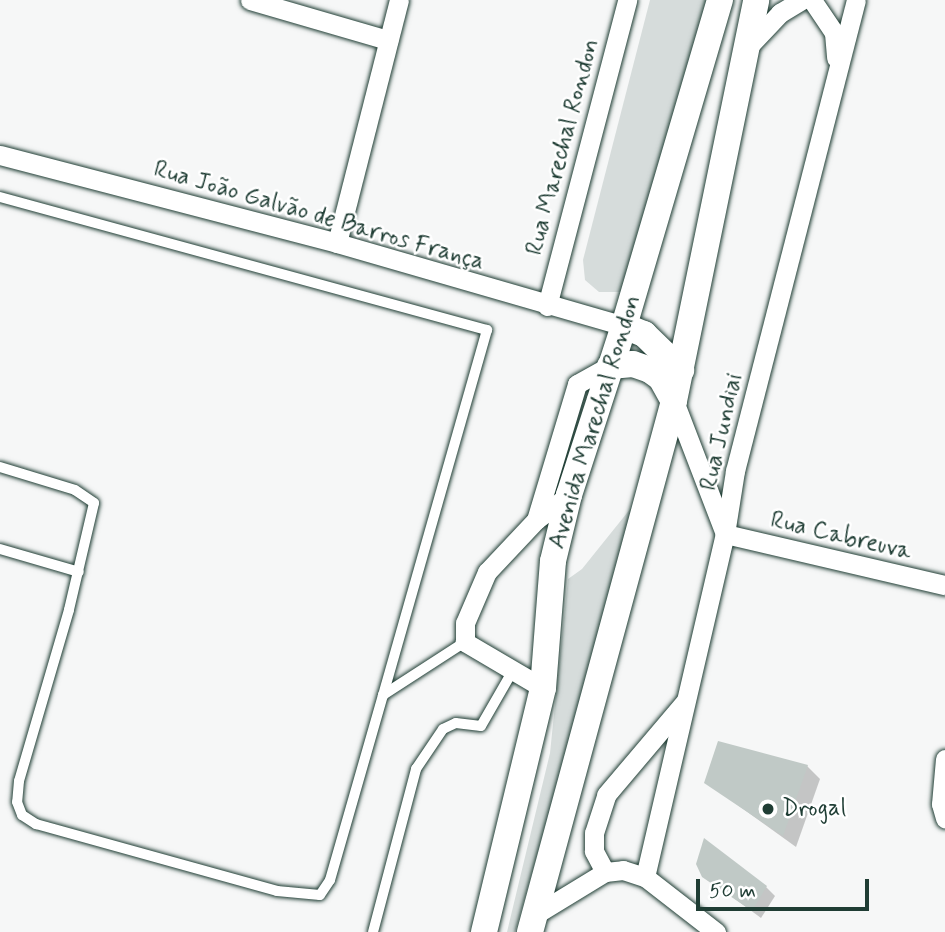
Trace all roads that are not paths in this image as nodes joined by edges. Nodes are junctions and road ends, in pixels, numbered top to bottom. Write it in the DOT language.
graph roads {
  1 [pos="250,0"];
  2 [pos="399,0"];
  3 [pos="627,0"];
  4 [pos="720,0"];
  5 [pos="756,0"];
  6 [pos="802,0"];
  7 [pos="812,0"];
  8 [pos="856,0"];
  9 [pos="388,40"];
  10 [pos="743,52"];
  11 [pos="838,71"];
  12 [pos="0,155"];
  13 [pos="0,197"];
  14 [pos="337,243"];
  15 [pos="547,306"];
  16 [pos="624,326"];
  17 [pos="610,366"];
  18 [pos="681,370"];
  19 [pos="674,401"];
  20 [pos="0,467"];
  21 [pos="569,495"];
  22 [pos="536,520"];
  23 [pos="725,534"];
  24 [pos="0,549"];
  25 [pos="79,572"];
  26 [pos="945,585"];
  27 [pos="466,642"];
  28 [pos="512,672"];
  29 [pos="543,688"];
  30 [pos="383,695"];
  31 [pos="686,702"];
  32 [pos="945,759"];
  33 [pos="943,811"];
  34 [pos="605,872"];
  35 [pos="645,877"];
  36 [pos="532,924"];
  37 [pos="373,932"];
  38 [pos="484,932"];
  39 [pos="716,932"];
  1 -- 9 [label="street"];
  2 -- 9 [label="street"];
  3 -- 15 [label="street, Rua Marechal Rondon"];
  4 -- 16 [label="main road, Avenida Marechal Rondon"];
  5 -- 10 [label="main road"];
  6 -- 10 [label="street"];
  7 -- 11 [label="street"];
  8 -- 11 [label="street, Rua Jundiai"];
  9 -- 14 [label="street"];
  10 -- 18 [label="main road"];
  11 -- 23 [label="street, Rua Jundiai"];
  12 -- 14 [label="street, Rua João Galvão de Barros França"];
  13 -- 30 [label="lane"];
  14 -- 15 [label="street, Rua João Galvão de Barros França"];
  15 -- 16 [label="street, Rua João Galvão de Barros França"];
  16 -- 17 [label="main road, Avenida Marechal Rondon"];
  16 -- 18 [label="main road"];
  17 -- 19 [label="main road"];
  17 -- 21 [label="main road, Avenida Marechal Rondon"];
  17 -- 22 [label="street"];
  18 -- 19 [label="main road"];
  19 -- 23 [label="street"];
  19 -- 36 [label="main road"];
  20 -- 25 [label="lane"];
  21 -- 22 [label="street"];
  21 -- 29 [label="main road, Avenida Marechal Rondon"];
  22 -- 27 [label="street"];
  23 -- 26 [label="street, Rua Cabreuva"];
  23 -- 31 [label="street, Rua Jundiai"];
  24 -- 25 [label="lane"];
  25 -- 30 [label="lane"];
  27 -- 28 [label="street"];
  27 -- 30 [label="lane"];
  28 -- 29 [label="street"];
  28 -- 37 [label="lane"];
  29 -- 38 [label="main road, Avenida Marechal Rondon"];
  31 -- 34 [label="street"];
  31 -- 35 [label="street, Rua Jundiai"];
  32 -- 33 [label="street"];
  34 -- 35 [label="street"];
  34 -- 36 [label="street"];
  35 -- 39 [label="street"];
}
